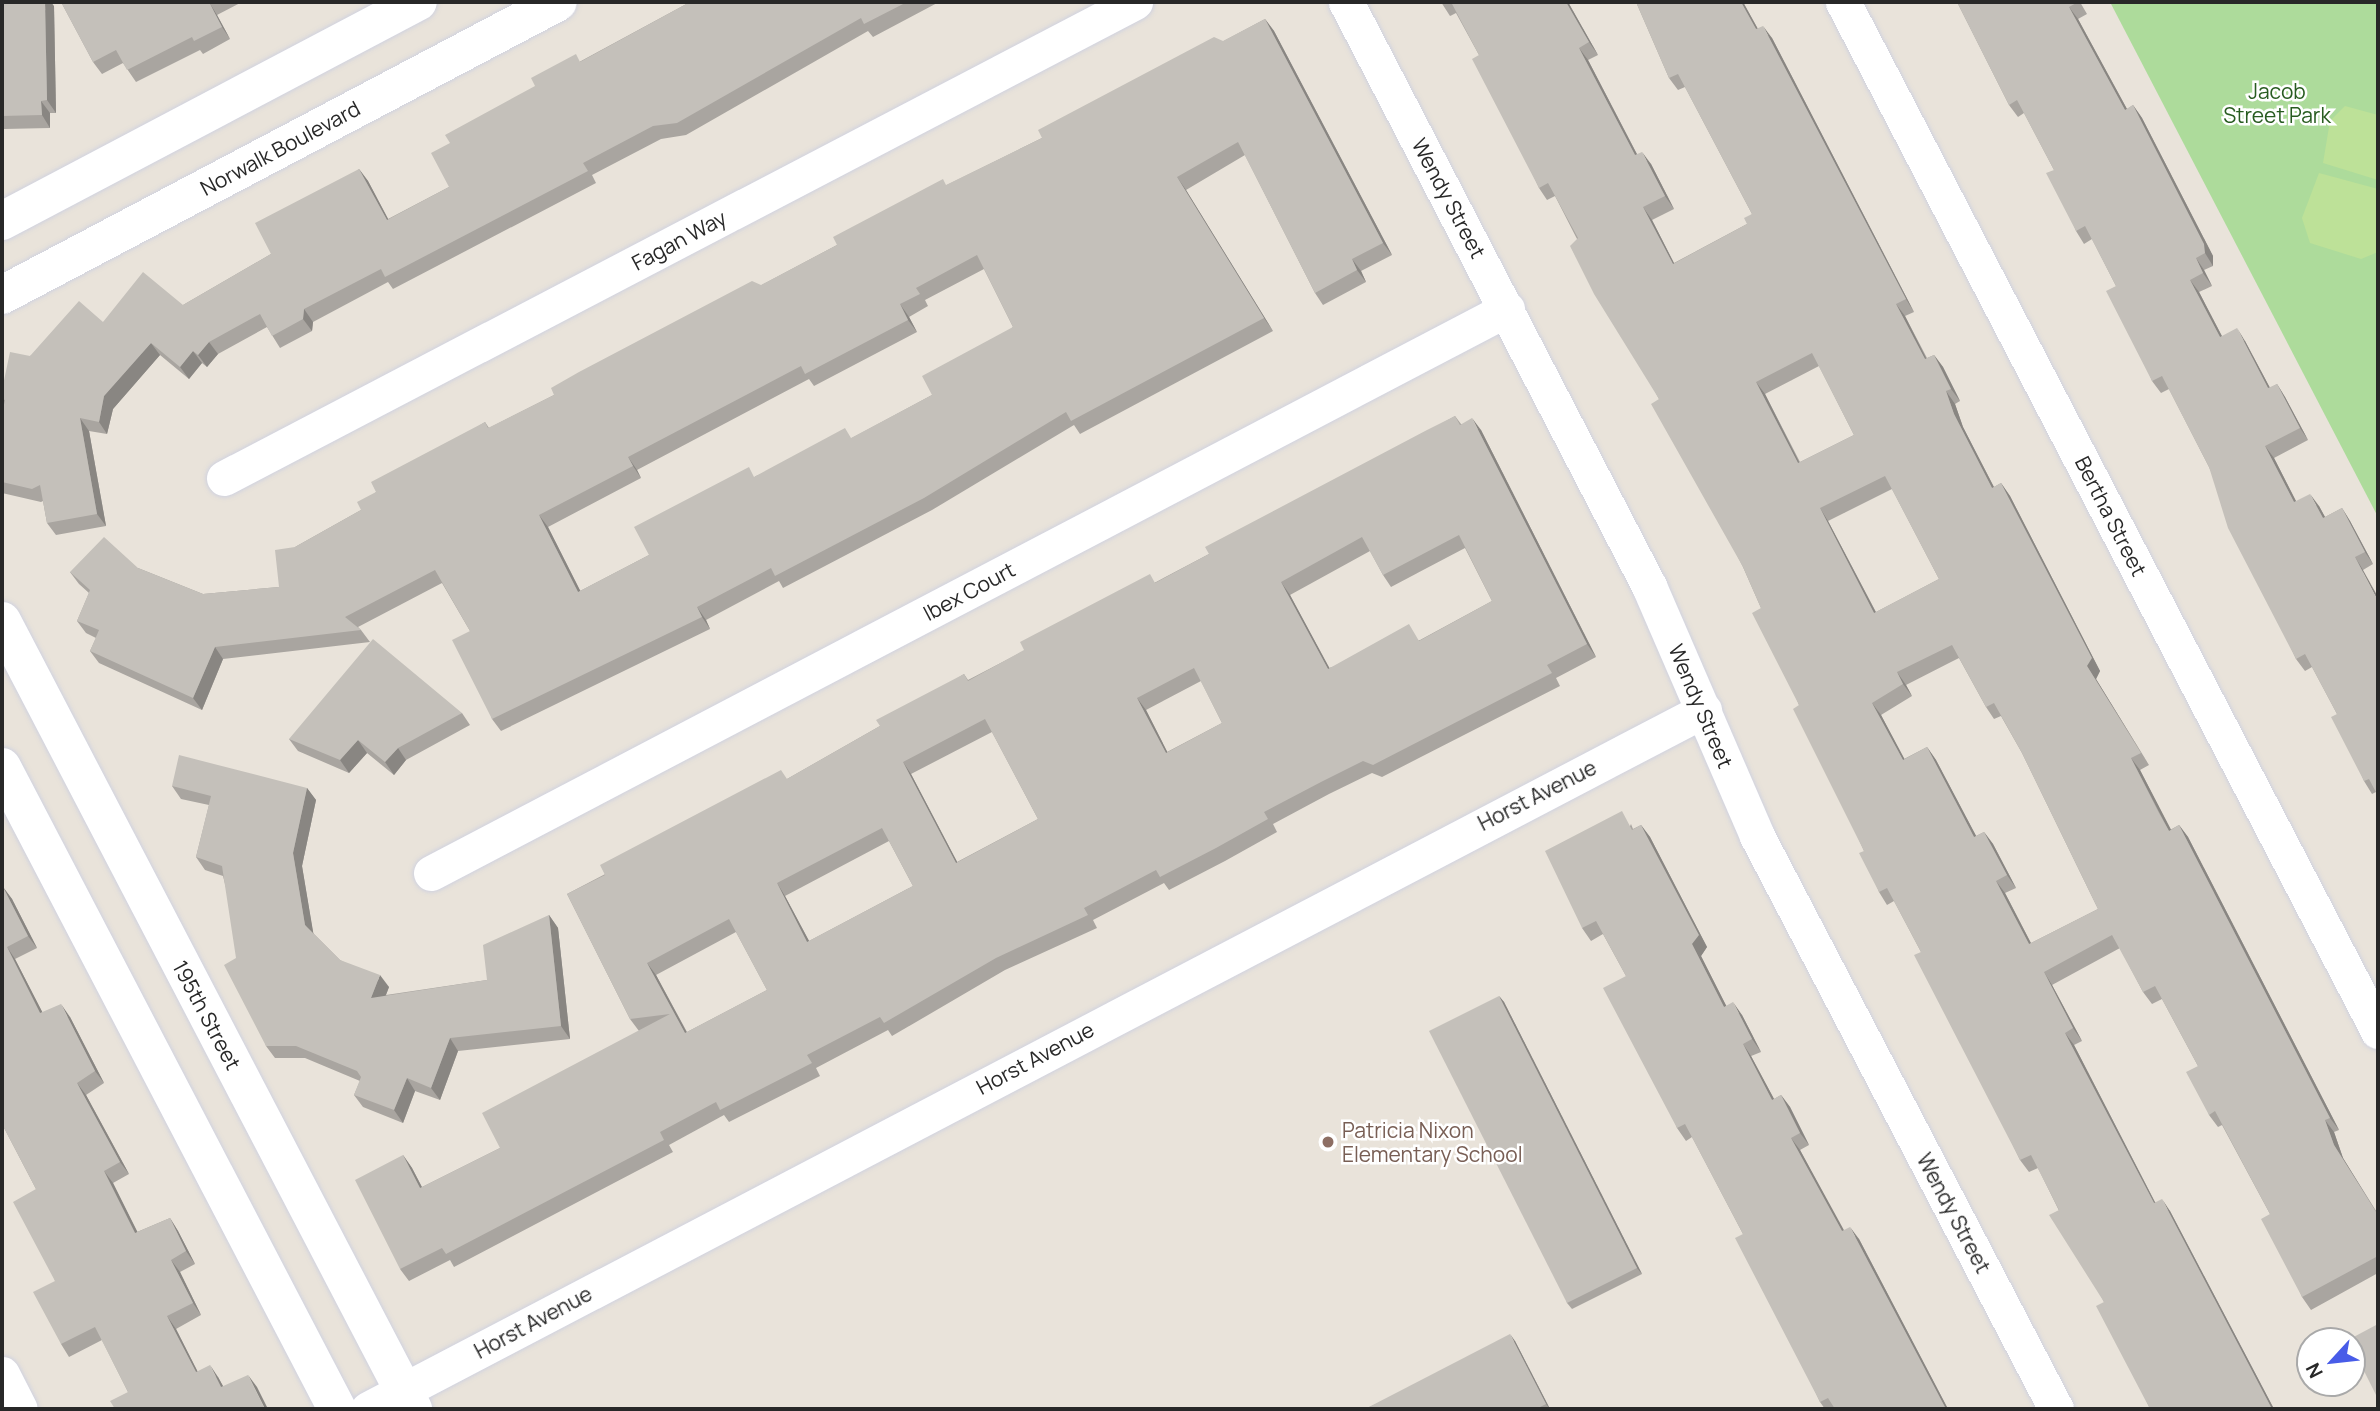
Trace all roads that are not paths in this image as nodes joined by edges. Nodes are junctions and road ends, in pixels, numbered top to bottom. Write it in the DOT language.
graph roads {
  1 [pos="418,2"];
  2 [pos="558,2"];
  3 [pos="1135,2"];
  4 [pos="1346,2"];
  5 [pos="1843,2"];
  6 [pos="2,221"];
  7 [pos="2,295"];
  8 [pos="1507,309"];
  9 [pos="224,478"];
  10 [pos="2,621"];
  11 [pos="1704,710"];
  12 [pos="2,767"];
  13 [pos="431,873"];
  14 [pos="2378,1031"];
  15 [pos="2,1374"];
  16 [pos="408,1400"];
  17 [pos="20,1409"];
  18 [pos="337,1409"];
  19 [pos="368,1409"];
  20 [pos="2056,1409"];
  1 -- 6 [label="street"];
  2 -- 7 [label="street, Norwalk Boulevard"];
  3 -- 9 [label="street, Fagan Way"];
  4 -- 8 [label="street, Wendy Street"];
  5 -- 14 [label="street, Bertha Street"];
  8 -- 11 [label="street, Wendy Street"];
  8 -- 13 [label="street, Ibex Court"];
  10 -- 16 [label="street, 195th Street"];
  11 -- 16 [label="street, Horst Avenue"];
  11 -- 20 [label="street, Wendy Street"];
  12 -- 18 [label="street"];
  15 -- 17 [label="street"];
  16 -- 19 [label="street, Horst Avenue"];
}
